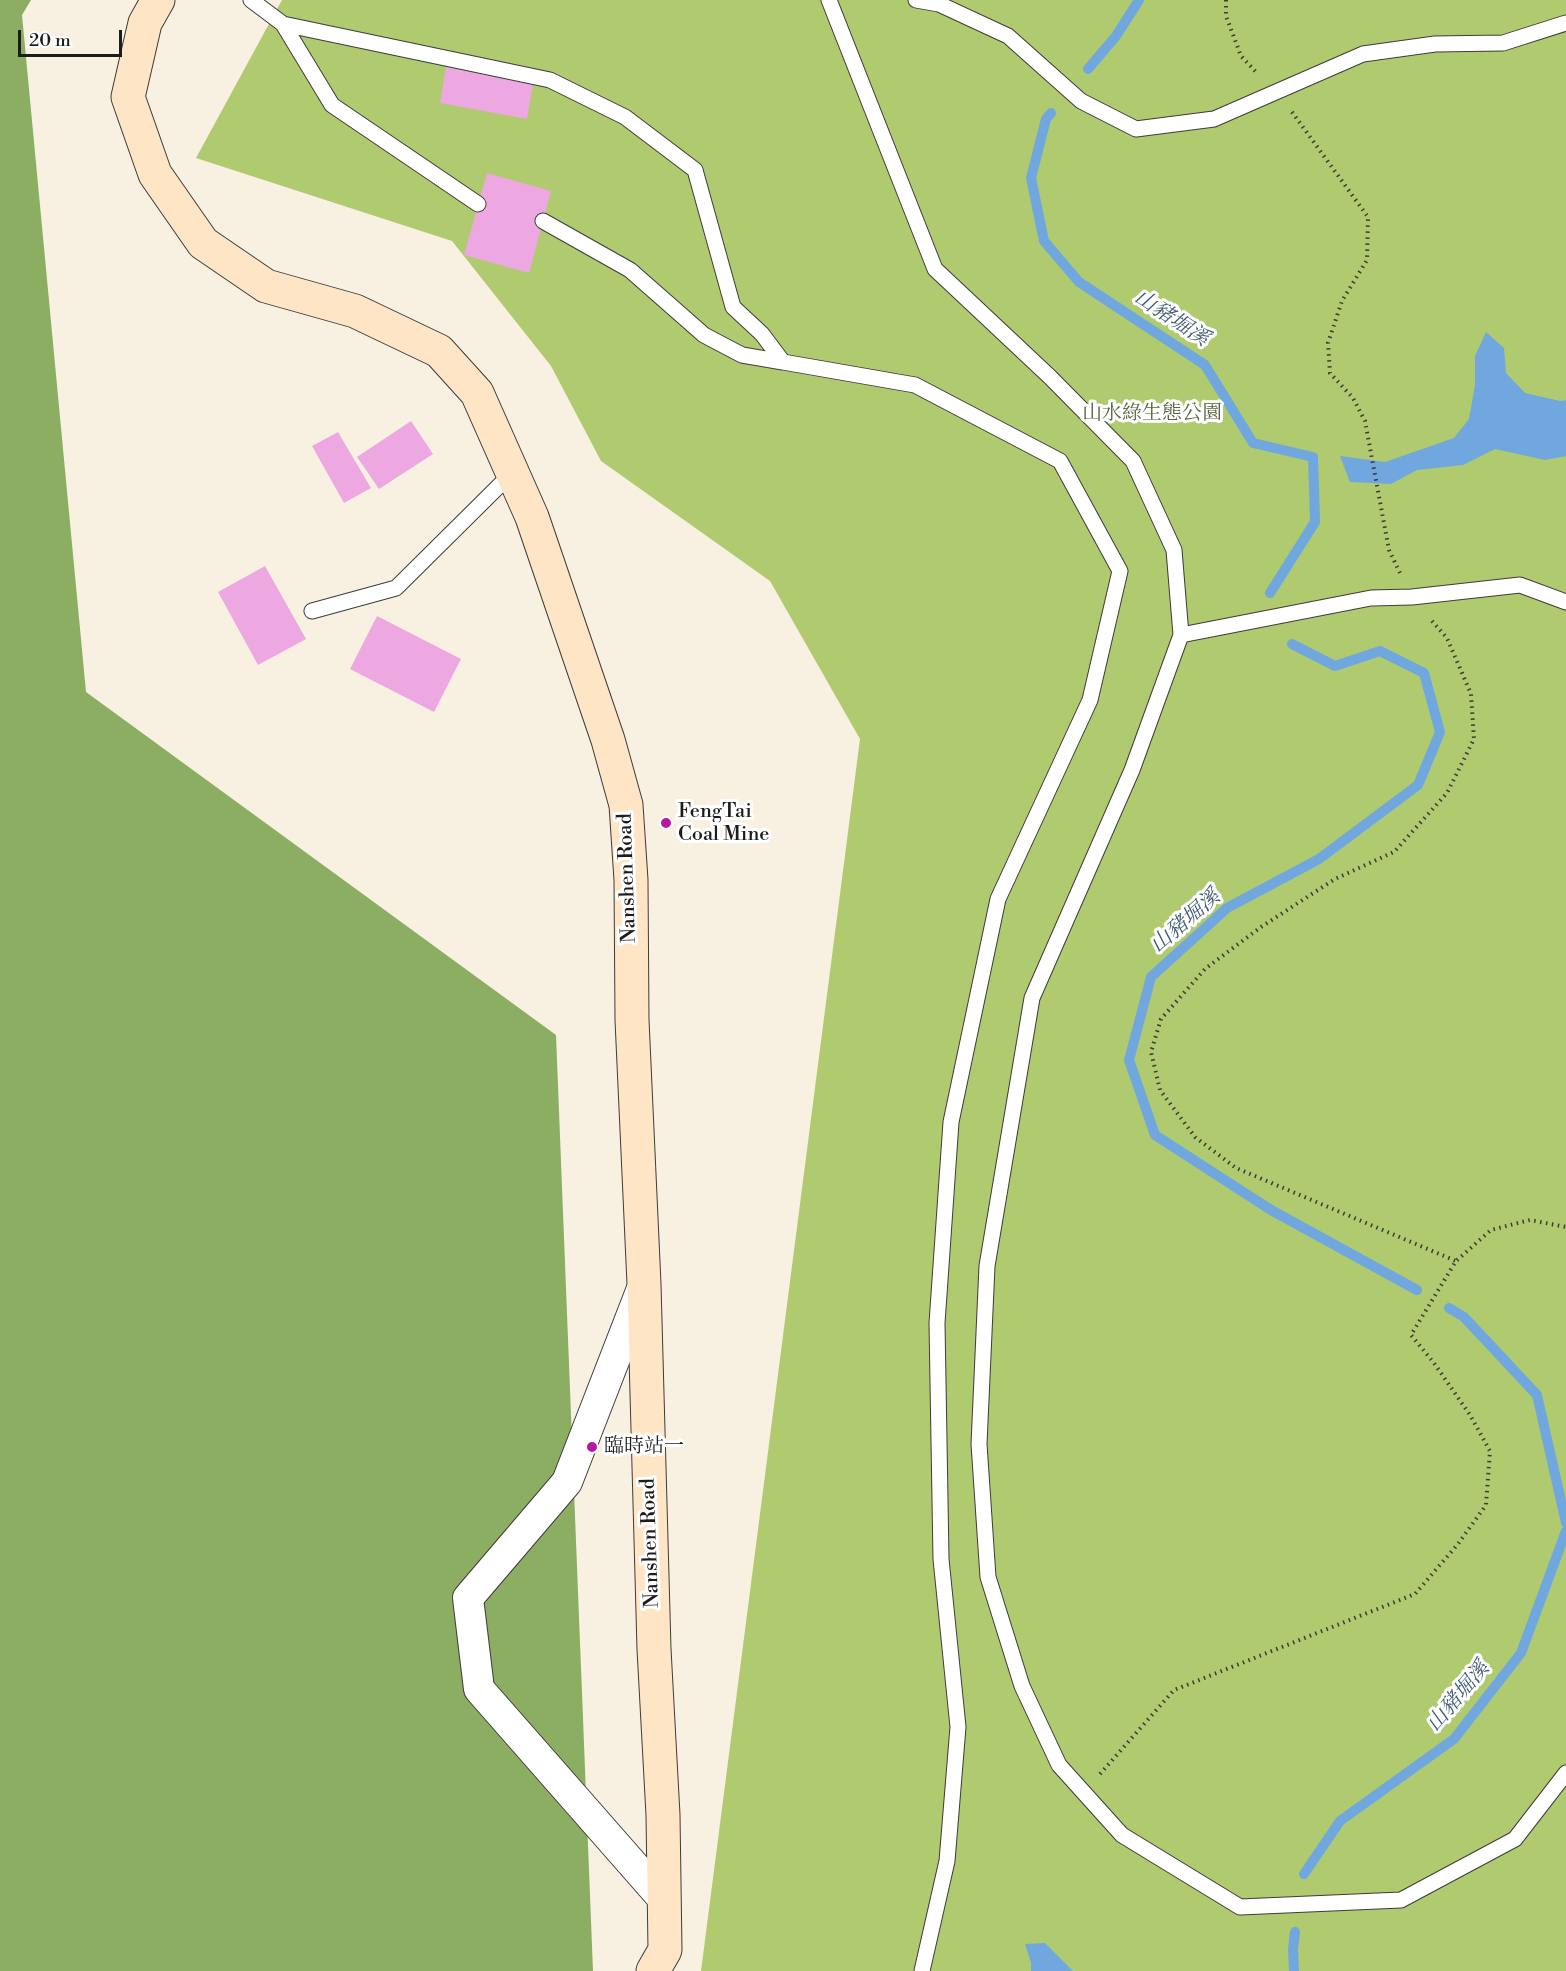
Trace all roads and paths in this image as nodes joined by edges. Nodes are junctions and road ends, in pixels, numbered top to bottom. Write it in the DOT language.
graph roads {
  1 [pos="158,0"];
  2 [pos="251,0"];
  3 [pos="830,0"];
  4 [pos="916,0"];
  5 [pos="1226,0"];
  6 [pos="1566,23"];
  7 [pos="283,24"];
  8 [pos="1275,92"];
  9 [pos="478,204"];
  10 [pos="543,222"];
  11 [pos="783,362"];
  12 [pos="512,473"];
  13 [pos="1412,597"];
  14 [pos="1566,602"];
  15 [pos="312,611"];
  16 [pos="1181,635"];
  17 [pos="1566,1227"];
  18 [pos="1456,1261"];
  19 [pos="644,1284"];
  20 [pos="1566,1773"];
  21 [pos="1083,1792"];
  22 [pos="665,1901"];
  23 [pos="653,1971"];
  24 [pos="922,1971"];
  1 -- 12 [label="main road, Nanshen Road"];
  2 -- 7 [label="lane"];
  3 -- 16 [label="lane"];
  4 -- 8 [label="lane"];
  5 -- 8 [label="path"];
  6 -- 8 [label="lane"];
  7 -- 9 [label="lane"];
  7 -- 11 [label="lane"];
  8 -- 13 [label="path"];
  10 -- 11 [label="lane"];
  11 -- 24 [label="lane"];
  12 -- 15 [label="lane"];
  12 -- 19 [label="main road, Nanshen Road"];
  13 -- 14 [label="lane"];
  13 -- 16 [label="lane"];
  13 -- 18 [label="path"];
  16 -- 21 [label="lane"];
  17 -- 18 [label="path"];
  18 -- 21 [label="path"];
  19 -- 22 [label="main road, Nanshen Road"];
  19 -- 22 [label="street"];
  20 -- 21 [label="lane"];
  22 -- 23 [label="main road, Nanshen Road"];
}
